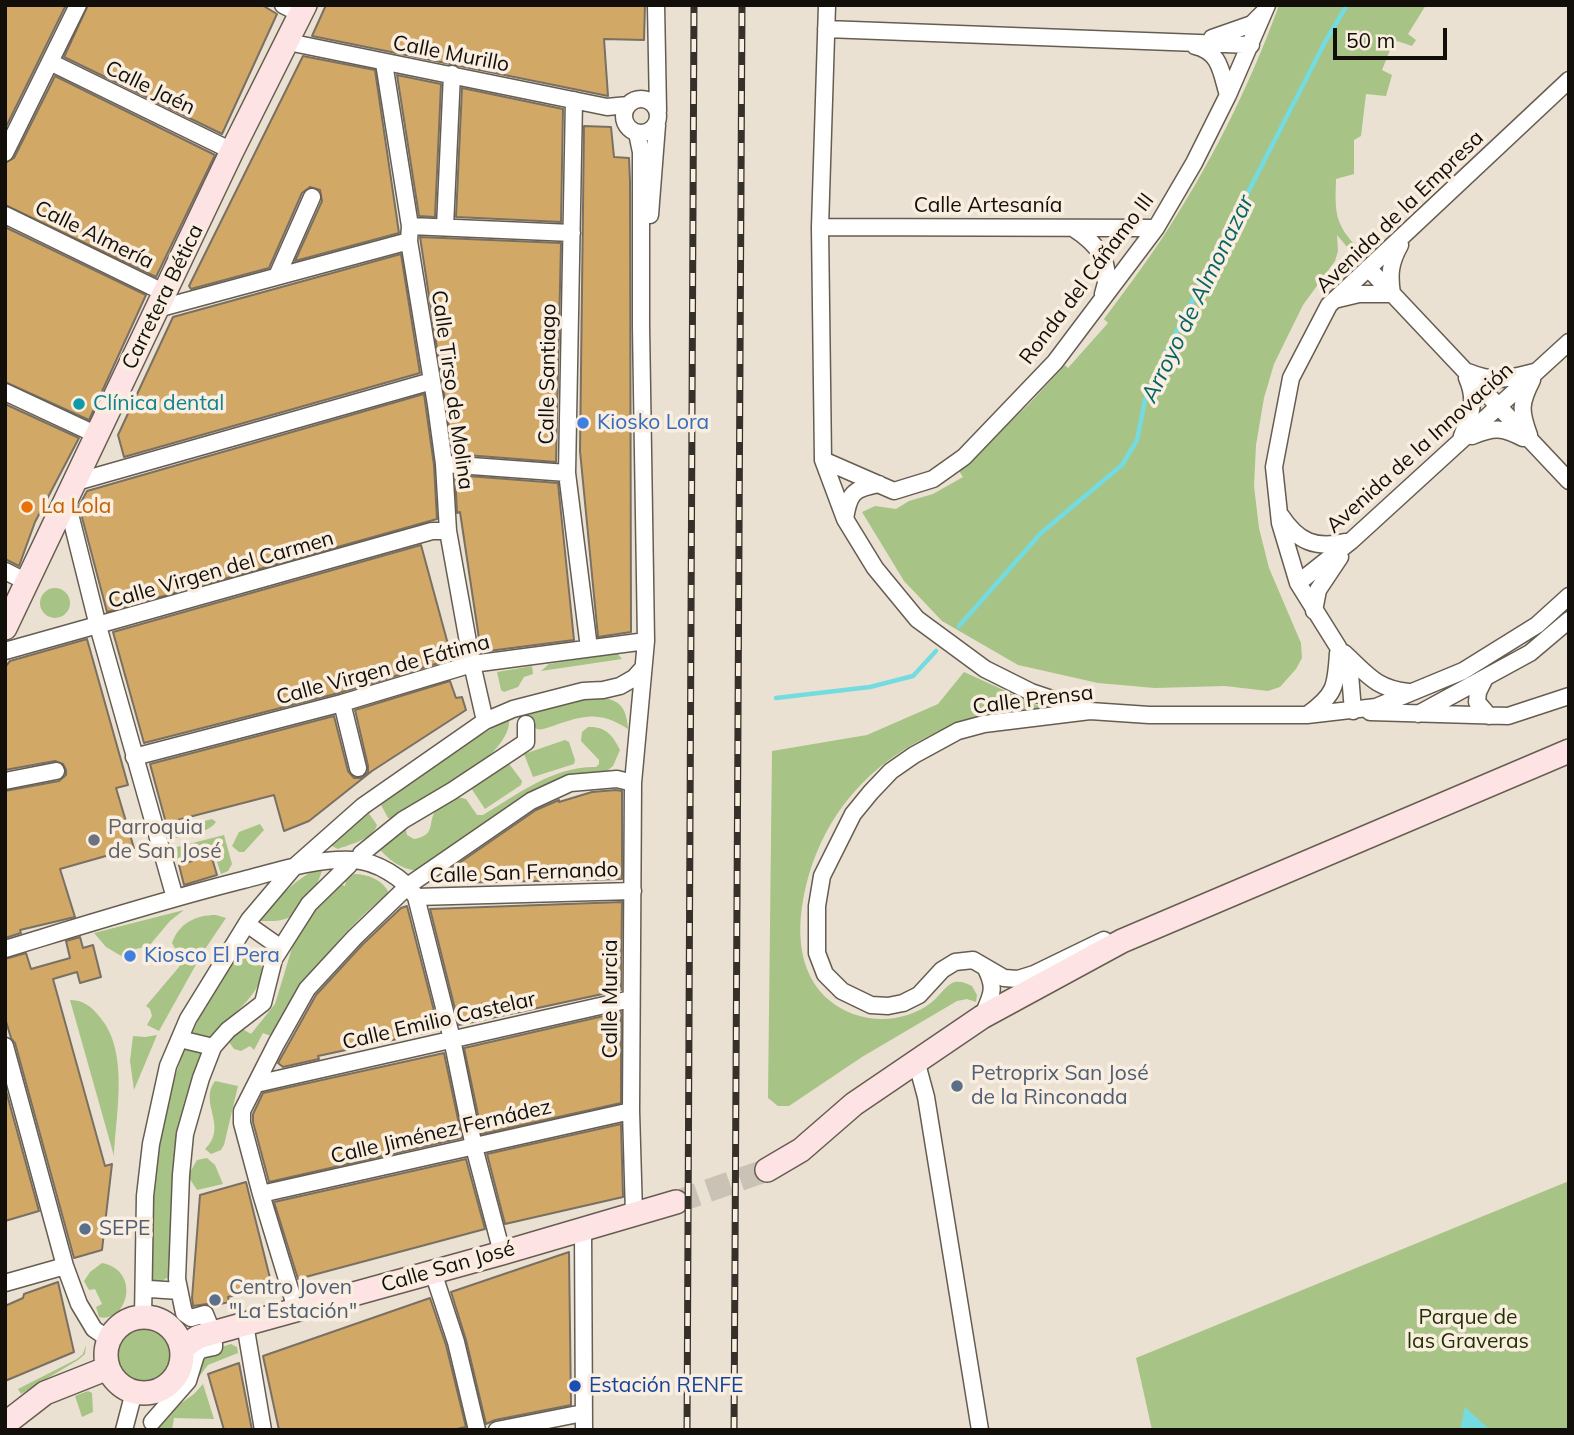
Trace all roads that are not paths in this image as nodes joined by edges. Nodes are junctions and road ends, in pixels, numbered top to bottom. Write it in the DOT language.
graph roads {
  1 [pos="78,5"];
  2 [pos="656,5"];
  3 [pos="827,5"];
  4 [pos="297,8"];
  5 [pos="1266,8"];
  6 [pos="826,29"];
  7 [pos="288,42"];
  8 [pos="1180,42"];
  9 [pos="1251,44"];
  10 [pos="50,62"];
  11 [pos="384,63"];
  12 [pos="452,74"];
  13 [pos="656,78"];
  14 [pos="1569,80"];
  15 [pos="1228,95"];
  16 [pos="574,100"];
  17 [pos="631,107"];
  18 [pos="657,118"];
  19 [pos="637,133"];
  20 [pos="232,151"];
  21 [pos="5,153"];
  22 [pos="312,197"];
  23 [pos="5,215"];
  24 [pos="445,227"];
  25 [pos="820,227"];
  26 [pos="1073,228"];
  27 [pos="1156,228"];
  28 [pos="409,233"];
  29 [pos="572,233"];
  30 [pos="1406,233"];
  31 [pos="1368,268"];
  32 [pos="277,276"];
  33 [pos="1392,294"];
  34 [pos="1335,300"];
  35 [pos="161,301"];
  36 [pos="1099,304"];
  37 [pos="641,326"];
  38 [pos="1569,341"];
  39 [pos="1463,369"];
  40 [pos="1536,372"];
  41 [pos="432,381"];
  42 [pos="5,392"];
  43 [pos="1498,407"];
  44 [pos="97,435"];
  45 [pos="1460,442"];
  46 [pos="1532,442"];
  47 [pos="823,460"];
  48 [pos="444,464"];
  49 [pos="567,472"];
  50 [pos="1569,481"];
  51 [pos="879,484"];
  52 [pos="71,492"];
  53 [pos="1279,513"];
  54 [pos="845,519"];
  55 [pos="448,531"];
  56 [pos="48,539"];
  57 [pos="1351,541"];
  58 [pos="77,544"];
  59 [pos="5,571"];
  60 [pos="27,582"];
  61 [pos="1298,583"];
  62 [pos="1569,596"];
  63 [pos="1314,611"];
  64 [pos="1569,620"];
  65 [pos="98,626"];
  66 [pos="5,628"];
  67 [pos="646,641"];
  68 [pos="1338,647"];
  69 [pos="589,648"];
  70 [pos="5,651"];
  71 [pos="472,664"];
  72 [pos="643,668"];
  73 [pos="1485,678"];
  74 [pos="603,690"];
  75 [pos="1412,692"];
  76 [pos="1569,696"];
  77 [pos="342,703"];
  78 [pos="640,707"];
  79 [pos="1353,711"];
  80 [pos="1090,712"];
  81 [pos="1307,715"];
  82 [pos="1416,715"];
  83 [pos="1489,716"];
  84 [pos="485,721"];
  85 [pos="526,723"];
  86 [pos="1569,751"];
  87 [pos="134,757"];
  88 [pos="358,768"];
  89 [pos="56,771"];
  90 [pos="5,781"];
  91 [pos="625,781"];
  92 [pos="321,842"];
  93 [pos="355,860"];
  94 [pos="294,867"];
  95 [pos="243,880"];
  96 [pos="412,891"];
  97 [pos="633,891"];
  98 [pos="175,898"];
  99 [pos="261,905"];
  100 [pos="254,929"];
  101 [pos="1146,931"];
  102 [pos="281,948"];
  103 [pos="5,949"];
  104 [pos="985,967"];
  105 [pos="631,999"];
  106 [pos="982,1017"];
  107 [pos="452,1038"];
  108 [pos="188,1041"];
  109 [pos="5,1046"];
  110 [pos="213,1047"];
  111 [pos="916,1060"];
  112 [pos="256,1084"];
  113 [pos="631,1111"];
  114 [pos="474,1147"];
  115 [pos="767,1170"];
  116 [pos="261,1194"];
  117 [pos="676,1202"];
  118 [pos="634,1214"];
  119 [pos="583,1228"];
  120 [pos="502,1253"];
  121 [pos="65,1266"];
  122 [pos="433,1272"];
  123 [pos="5,1283"];
  124 [pos="150,1289"];
  125 [pos="179,1291"];
  126 [pos="296,1309"];
  127 [pos="143,1318"];
  128 [pos="245,1324"];
  129 [pos="110,1340"];
  130 [pos="182,1348"];
  131 [pos="108,1368"];
  132 [pos="134,1392"];
  133 [pos="583,1421"];
  134 [pos="146,1423"];
  135 [pos="5,1424"];
  136 [pos="124,1430"];
  137 [pos="263,1430"];
  138 [pos="478,1430"];
  139 [pos="498,1430"];
  140 [pos="980,1430"];
  1 -- 10 [label="street"];
  2 -- 13 [label="street"];
  3 -- 6 [label="street"];
  4 -- 7 [label="main road, Carretera Bética"];
  5 -- 8 [label="street"];
  5 -- 9 [label="street, Ronda del Cáñamo III"];
  6 -- 8 [label="street"];
  6 -- 25 [label="street"];
  7 -- 11 [label="street, Calle Murillo"];
  7 -- 20 [label="main road, Carretera Bética"];
  8 -- 9 [label="street"];
  8 -- 15 [label="street"];
  9 -- 15 [label="street, Ronda del Cáñamo III"];
  10 -- 20 [label="street, Calle Jaén"];
  10 -- 21 [label="street"];
  11 -- 12 [label="street, Calle Murillo"];
  11 -- 28 [label="street, Calle Tirso de Molina"];
  12 -- 16 [label="street, Calle Murillo"];
  12 -- 24 [label="street"];
  13 -- 17 [label="street"];
  13 -- 18 [label="street"];
  14 -- 30 [label="street, Avenida de la Empresa"];
  15 -- 27 [label="street, Ronda del Cáñamo III"];
  16 -- 17 [label="street, Calle Murillo"];
  16 -- 29 [label="street, Calle Santiago"];
  17 -- 18 [label="street"];
  17 -- 19 [label="street"];
  18 -- 19 [label="street"];
  18 -- 37 [label="street"];
  19 -- 37 [label="street"];
  20 -- 35 [label="main road, Carretera Bética"];
  22 -- 32 [label="street"];
  23 -- 35 [label="street, Calle Almería"];
  24 -- 28 [label="street"];
  24 -- 29 [label="street"];
  25 -- 26 [label="street, Calle Artesanía"];
  25 -- 47 [label="street"];
  26 -- 27 [label="street, Calle Artesanía"];
  26 -- 36 [label="street"];
  27 -- 36 [label="street, Ronda del Cáñamo III"];
  28 -- 32 [label="street"];
  28 -- 41 [label="street, Calle Tirso de Molina"];
  29 -- 49 [label="street, Calle Santiago"];
  30 -- 31 [label="street, Avenida de la Empresa"];
  30 -- 33 [label="street"];
  31 -- 33 [label="street"];
  31 -- 34 [label="street, Avenida de la Empresa"];
  32 -- 35 [label="street"];
  33 -- 34 [label="street"];
  33 -- 39 [label="street"];
  34 -- 53 [label="street, Avenida de la Empresa"];
  35 -- 44 [label="main road, Carretera Bética"];
  36 -- 51 [label="street, Ronda del Cáñamo III"];
  37 -- 67 [label="street, Calle Murcia"];
  38 -- 40 [label="street, Avenida de la Innovación"];
  39 -- 40 [label="street"];
  39 -- 43 [label="street"];
  39 -- 45 [label="street"];
  40 -- 43 [label="street, Avenida de la Innovación"];
  40 -- 46 [label="street"];
  41 -- 48 [label="street, Calle Tirso de Molina"];
  41 -- 52 [label="street"];
  42 -- 44 [label="street"];
  43 -- 45 [label="street, Avenida de la Innovación"];
  43 -- 46 [label="street"];
  44 -- 52 [label="main road, Carretera Bética"];
  45 -- 46 [label="street"];
  45 -- 57 [label="street, Avenida de la Innovación"];
  46 -- 50 [label="street"];
  47 -- 51 [label="street, Ronda del Cáñamo III"];
  47 -- 54 [label="street"];
  48 -- 49 [label="street"];
  48 -- 55 [label="street, Calle Tirso de Molina"];
  49 -- 69 [label="street, Calle Santiago"];
  51 -- 54 [label="street"];
  52 -- 56 [label="main road, Carretera Bética"];
  52 -- 58 [label="street"];
  53 -- 57 [label="street"];
  53 -- 61 [label="street, Avenida de la Empresa"];
  54 -- 80 [label="street"];
  55 -- 65 [label="street, Calle Virgen del Carmen"];
  55 -- 71 [label="street, Calle Tirso de Molina"];
  56 -- 58 [label="street"];
  56 -- 60 [label="main road, Carretera Bética"];
  57 -- 61 [label="street, Avenida de la Innovación"];
  57 -- 63 [label="street"];
  58 -- 65 [label="street"];
  59 -- 60 [label="street"];
  60 -- 66 [label="main road, Carretera Bética"];
  61 -- 63 [label="street, Avenida de la Empresa"];
  62 -- 75 [label="street"];
  63 -- 68 [label="street, Avenida de la Empresa"];
  64 -- 73 [label="street"];
  65 -- 70 [label="street, Calle Virgen del Carmen"];
  65 -- 87 [label="street"];
  67 -- 69 [label="street, Calle Virgen de Fátima"];
  67 -- 72 [label="street, Calle Murcia"];
  68 -- 75 [label="street"];
  68 -- 79 [label="street, Avenida de la Empresa"];
  68 -- 81 [label="street"];
  69 -- 71 [label="street, Calle Virgen de Fátima"];
  71 -- 77 [label="street, Calle Virgen de Fátima"];
  71 -- 84 [label="street, Calle Tirso de Molina"];
  72 -- 74 [label="street"];
  72 -- 78 [label="street, Calle Murcia"];
  73 -- 82 [label="street"];
  73 -- 83 [label="street"];
  74 -- 78 [label="street"];
  74 -- 84 [label="street"];
  75 -- 79 [label="street"];
  76 -- 83 [label="street"];
  77 -- 87 [label="street, Calle Virgen de Fátima"];
  77 -- 88 [label="street"];
  78 -- 91 [label="street, Calle Murcia"];
  79 -- 81 [label="street, Calle Prensa"];
  79 -- 82 [label="street"];
  80 -- 81 [label="street, Calle Prensa"];
  80 -- 104 [label="street, Calle Prensa"];
  82 -- 83 [label="street"];
  84 -- 92 [label="street"];
  85 -- 93 [label="street"];
  86 -- 101 [label="main road"];
  87 -- 98 [label="street"];
  89 -- 90 [label="street"];
  91 -- 96 [label="street"];
  91 -- 97 [label="street, Calle Murcia"];
  92 -- 93 [label="street"];
  92 -- 94 [label="street"];
  93 -- 94 [label="street"];
  93 -- 96 [label="street"];
  93 -- 102 [label="street"];
  94 -- 95 [label="street"];
  94 -- 99 [label="street"];
  95 -- 98 [label="street"];
  95 -- 99 [label="street"];
  96 -- 97 [label="street, Calle San Fernando"];
  96 -- 107 [label="street"];
  96 -- 112 [label="street"];
  97 -- 105 [label="street, Calle Murcia"];
  98 -- 103 [label="street"];
  99 -- 127 [label="street"];
  100 -- 102 [label="street"];
  101 -- 104 [label="street, Calle Prensa"];
  101 -- 106 [label="main road"];
  102 -- 110 [label="street"];
  104 -- 106 [label="street"];
  105 -- 107 [label="street, Calle Emilio Castelar"];
  105 -- 113 [label="street, Calle Murcia"];
  106 -- 111 [label="main road"];
  107 -- 112 [label="street, Calle Emilio Castelar"];
  107 -- 114 [label="street"];
  108 -- 110 [label="street"];
  109 -- 121 [label="street"];
  110 -- 125 [label="street"];
  111 -- 115 [label="main road"];
  111 -- 140 [label="street"];
  112 -- 116 [label="street"];
  113 -- 114 [label="street, Calle Jiménez Fernádez"];
  113 -- 118 [label="street, Calle Murcia"];
  114 -- 116 [label="street, Calle Jiménez Fernádez"];
  114 -- 120 [label="street"];
  116 -- 126 [label="street"];
  117 -- 118 [label="main road, Calle San José"];
  118 -- 119 [label="main road, Calle San José"];
  119 -- 120 [label="main road, Calle San José"];
  119 -- 133 [label="street"];
  120 -- 122 [label="main road, Calle San José"];
  121 -- 123 [label="street"];
  121 -- 129 [label="street"];
  122 -- 126 [label="main road, Calle San José"];
  122 -- 138 [label="street"];
  124 -- 125 [label="street"];
  125 -- 134 [label="street"];
  126 -- 128 [label="main road, Calle San José"];
  127 -- 129 [label="main road"];
  127 -- 130 [label="main road"];
  128 -- 130 [label="main road, Calle San José"];
  128 -- 137 [label="street"];
  129 -- 131 [label="main road"];
  130 -- 132 [label="main road"];
  131 -- 132 [label="main road"];
  131 -- 135 [label="main road"];
  132 -- 136 [label="street"];
  133 -- 139 [label="street"];
}
